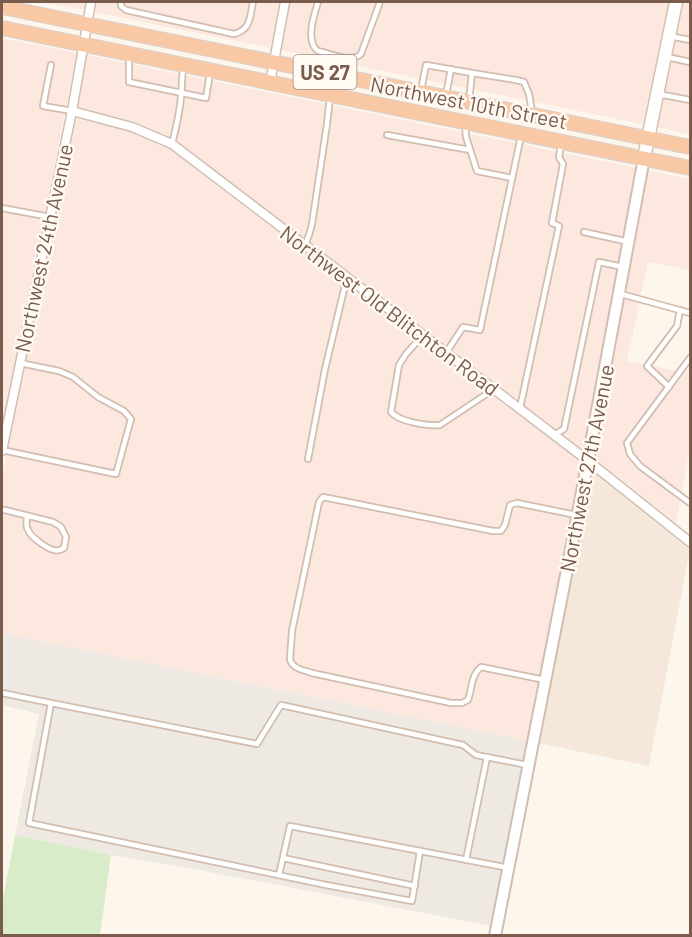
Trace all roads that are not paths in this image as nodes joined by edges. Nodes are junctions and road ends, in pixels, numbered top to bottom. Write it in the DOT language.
graph roads {
  1 [pos="8,2"];
  2 [pos="91,2"];
  3 [pos="121,2"];
  4 [pos="253,2"];
  5 [pos="285,2"];
  6 [pos="318,2"];
  7 [pos="380,2"];
  8 [pos="676,2"];
  9 [pos="2,7"];
  10 [pos="21,10"];
  11 [pos="87,24"];
  12 [pos="2,28"];
  13 [pos="669,36"];
  14 [pos="690,40"];
  15 [pos="84,45"];
  16 [pos="129,54"];
  17 [pos="665,57"];
  18 [pos="273,62"];
  19 [pos="690,62"];
  20 [pos="51,65"];
  21 [pos="183,65"];
  22 [pos="451,69"];
  23 [pos="211,70"];
  24 [pos="472,73"];
  25 [pos="270,83"];
  26 [pos="421,92"];
  27 [pos="182,94"];
  28 [pos="657,94"];
  29 [pos="330,95"];
  30 [pos="446,97"];
  31 [pos="690,100"];
  32 [pos="469,102"];
  33 [pos="72,111"];
  34 [pos="532,114"];
  35 [pos="465,123"];
  36 [pos="521,133"];
  37 [pos="387,135"];
  38 [pos="648,138"];
  39 [pos="562,142"];
  40 [pos="172,144"];
  41 [pos="690,147"];
  42 [pos="471,150"];
  43 [pos="644,158"];
  44 [pos="690,168"];
  45 [pos="512,178"];
  46 [pos="2,208"];
  47 [pos="50,217"];
  48 [pos="584,232"];
  49 [pos="629,242"];
  50 [pos="305,245"];
  51 [pos="624,267"];
  52 [pos="347,277"];
  53 [pos="619,294"];
  54 [pos="680,310"];
  55 [pos="690,313"];
  56 [pos="423,335"];
  57 [pos="446,352"];
  58 [pos="690,358"];
  59 [pos="20,363"];
  60 [pos="669,387"];
  61 [pos="494,389"];
  62 [pos="520,408"];
  63 [pos="554,435"];
  64 [pos="2,451"];
  65 [pos="308,459"];
  66 [pos="588,460"];
  67 [pos="690,503"];
  68 [pos="2,510"];
  69 [pos="577,515"];
  70 [pos="27,516"];
  71 [pos="690,542"];
  72 [pos="545,680"];
  73 [pos="2,693"];
  74 [pos="51,703"];
  75 [pos="486,757"];
  76 [pos="529,765"];
  77 [pos="420,851"];
  78 [pos="283,858"];
  79 [pos="465,860"];
  80 [pos="508,868"];
  81 [pos="279,875"];
  82 [pos="415,886"];
  83 [pos="495,936"];
  1 -- 10 [label="highway"];
  2 -- 11 [label="street, Northwest 24th Avenue"];
  3 -- 4 [label="lane"];
  5 -- 18 [label="street"];
  6 -- 7 [label="lane"];
  8 -- 13 [label="main road, Northwest 27th Avenue"];
  9 -- 10 [label="highway, Northwest 10th Street / US 27"];
  10 -- 11 [label="highway, Northwest 10th Street / US 27"];
  11 -- 15 [label="street, Northwest 24th Avenue"];
  11 -- 18 [label="highway, Northwest 10th Street / US 27"];
  12 -- 15 [label="highway, Northwest 10th Street / US 27"];
  13 -- 14 [label="lane"];
  13 -- 17 [label="main road, Northwest 27th Avenue"];
  15 -- 16 [label="highway, Northwest 10th Street / US 27"];
  15 -- 33 [label="street, Northwest 24th Avenue"];
  16 -- 21 [label="highway, Northwest 10th Street / US 27"];
  16 -- 27 [label="lane"];
  17 -- 19 [label="lane"];
  17 -- 28 [label="main road, Northwest 27th Avenue"];
  18 -- 25 [label="street"];
  18 -- 26 [label="highway, Northwest 10th Street / US 27"];
  20 -- 33 [label="lane"];
  21 -- 23 [label="highway, Northwest 10th Street / US 27"];
  21 -- 27 [label="lane"];
  22 -- 24 [label="lane"];
  22 -- 26 [label="lane"];
  22 -- 30 [label="lane"];
  23 -- 25 [label="highway, Northwest 10th Street / US 27"];
  23 -- 27 [label="lane"];
  24 -- 32 [label="lane"];
  24 -- 34 [label="lane"];
  25 -- 29 [label="highway, Northwest 10th Street / US 27"];
  26 -- 30 [label="highway, Northwest 10th Street / US 27"];
  27 -- 40 [label="lane"];
  28 -- 31 [label="lane"];
  28 -- 38 [label="main road, Northwest 27th Avenue"];
  29 -- 35 [label="highway, Northwest 10th Street / US 27"];
  29 -- 50 [label="lane"];
  30 -- 32 [label="highway, Northwest 10th Street / US 27"];
  32 -- 34 [label="highway, Northwest 10th Street / US 27"];
  32 -- 35 [label="highway"];
  33 -- 40 [label="street, Northwest Old Blitchton Road"];
  33 -- 47 [label="street, Northwest 24th Avenue"];
  34 -- 38 [label="highway, Northwest 10th Street / US 27"];
  35 -- 36 [label="highway, Northwest 10th Street / US 27"];
  35 -- 42 [label="lane"];
  36 -- 39 [label="highway, Northwest 10th Street / US 27"];
  36 -- 45 [label="lane"];
  37 -- 42 [label="lane"];
  38 -- 41 [label="highway, Northwest 10th Street / US 27"];
  38 -- 43 [label="main road, Northwest 27th Avenue"];
  39 -- 43 [label="highway, Northwest 10th Street / US 27"];
  39 -- 62 [label="lane"];
  40 -- 50 [label="street, Northwest Old Blitchton Road"];
  42 -- 45 [label="lane"];
  43 -- 44 [label="highway, Northwest 10th Street / US 27"];
  43 -- 49 [label="street, Northwest 27th Avenue"];
  45 -- 57 [label="lane"];
  46 -- 47 [label="lane"];
  47 -- 59 [label="street, Northwest 24th Avenue"];
  48 -- 49 [label="lane"];
  49 -- 51 [label="street, Northwest 27th Avenue"];
  50 -- 52 [label="street, Northwest Old Blitchton Road"];
  51 -- 53 [label="street, Northwest 27th Avenue"];
  51 -- 63 [label="lane"];
  52 -- 56 [label="street, Northwest Old Blitchton Road"];
  52 -- 65 [label="lane"];
  53 -- 54 [label="lane"];
  53 -- 66 [label="street, Northwest 27th Avenue"];
  54 -- 55 [label="lane"];
  54 -- 60 [label="lane"];
  56 -- 57 [label="street, Northwest Old Blitchton Road"];
  56 -- 61 [label="lane"];
  57 -- 61 [label="street, Northwest Old Blitchton Road"];
  58 -- 60 [label="lane"];
  59 -- 64 [label="street, Northwest 24th Avenue"];
  59 -- 64 [label="lane"];
  60 -- 67 [label="lane"];
  61 -- 62 [label="street, Northwest Old Blitchton Road"];
  62 -- 63 [label="street, Northwest Old Blitchton Road"];
  63 -- 66 [label="street, Northwest Old Blitchton Road"];
  66 -- 69 [label="street, Northwest 27th Avenue"];
  66 -- 71 [label="street, Northwest Old Blitchton Road"];
  68 -- 70 [label="lane"];
  69 -- 72 [label="street, Northwest 27th Avenue"];
  69 -- 72 [label="lane"];
  70 -- 70 [label="lane"];
  72 -- 76 [label="street, Northwest 27th Avenue"];
  73 -- 74 [label="lane"];
  74 -- 75 [label="lane"];
  74 -- 81 [label="lane"];
  75 -- 76 [label="lane"];
  75 -- 79 [label="lane"];
  76 -- 80 [label="street, Northwest 27th Avenue"];
  77 -- 78 [label="lane"];
  77 -- 79 [label="lane"];
  77 -- 82 [label="lane"];
  78 -- 81 [label="lane"];
  78 -- 82 [label="lane"];
  79 -- 80 [label="lane"];
  80 -- 83 [label="street, Northwest 27th Avenue"];
  81 -- 82 [label="lane"];
}
